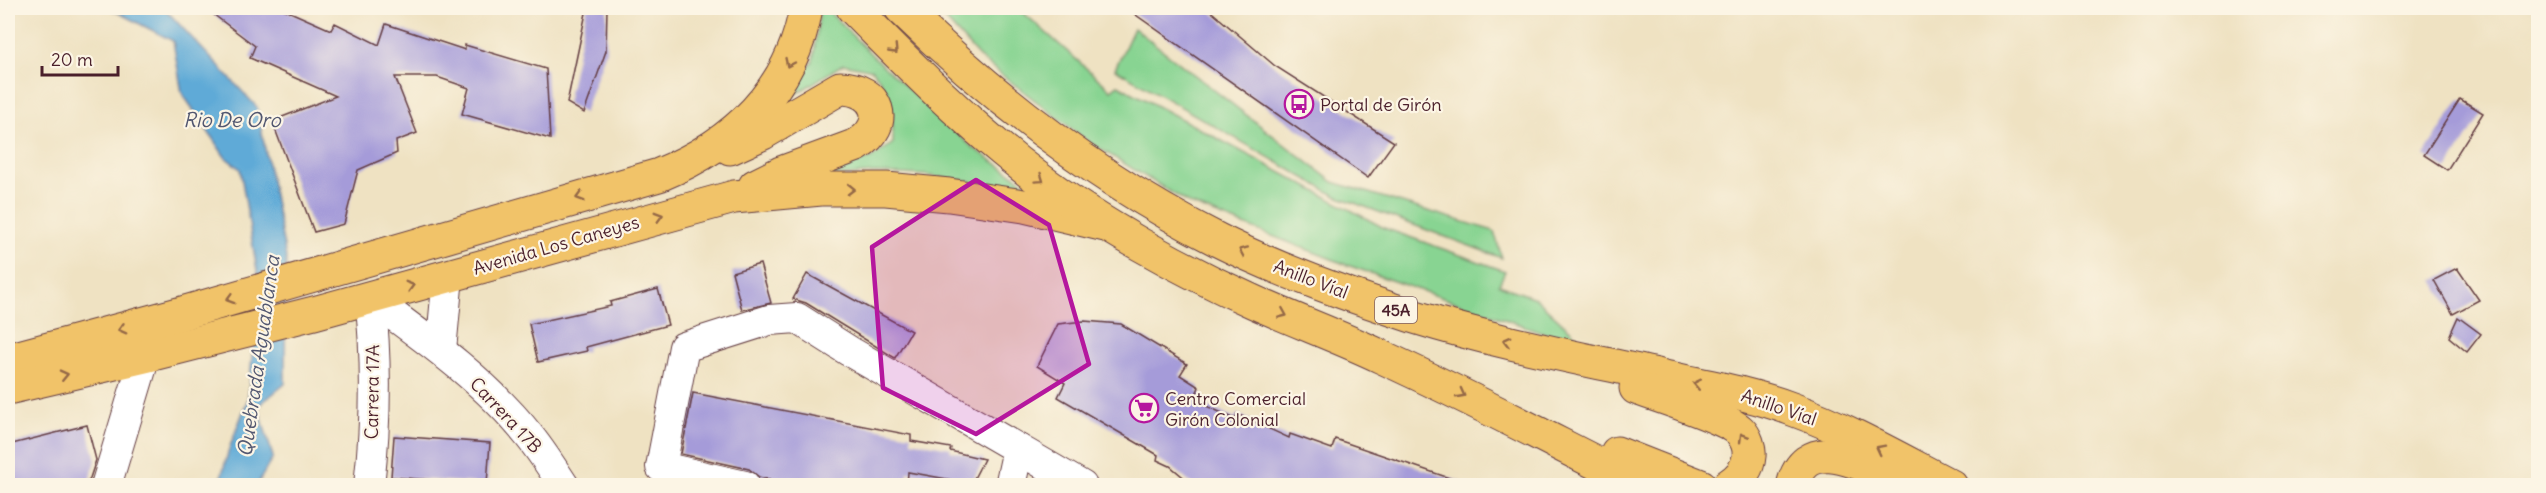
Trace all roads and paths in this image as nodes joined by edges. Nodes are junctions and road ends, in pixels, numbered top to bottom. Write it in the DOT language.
graph roads {
  1 [pos="806,8"];
  2 [pos="853,8"];
  3 [pos="901,8"];
  4 [pos="686,164"];
  5 [pos="734,197"];
  6 [pos="1113,227"];
  7 [pos="448,276"];
  8 [pos="370,298"];
  9 [pos="441,350"];
  10 [pos="1544,351"];
  11 [pos="145,356"];
  12 [pos="8,360"];
  13 [pos="8,388"];
  14 [pos="1517,424"];
  15 [pos="1018,449"];
  16 [pos="693,480"];
  17 [pos="106,486"];
  18 [pos="369,486"];
  19 [pos="564,486"];
  20 [pos="745,486"];
  21 [pos="1010,486"];
  22 [pos="1082,486"];
  23 [pos="1642,486"];
  24 [pos="1701,486"];
  25 [pos="1728,486"];
  26 [pos="1793,486"];
  27 [pos="1909,486"];
  28 [pos="1951,486"];
  1 -- 4 [label="main road, one-way"];
  2 -- 6 [label="main road, one-way"];
  10 -- 3 [label="main road, Anillo Víal / 45A, one-way"];
  4 -- 5 [label="main road"];
  4 -- 12 [label="main road, one-way"];
  5 -- 6 [label="main road, Avenida Los Caneyes, one-way"];
  7 -- 5 [label="main road, Avenida Los Caneyes, one-way"];
  6 -- 14 [label="main road, one-way"];
  8 -- 7 [label="main road, Avenida Los Caneyes, one-way"];
  7 -- 9 [label="street"];
  8 -- 9 [label="street, Carrera 17B"];
  8 -- 11 [label="main road, Avenida Los Caneyes"];
  8 -- 18 [label="street, Carrera 17A"];
  9 -- 19 [label="street, Carrera 17B"];
  25 -- 10 [label="main road, one-way"];
  28 -- 10 [label="main road, Anillo Víal / 45A, one-way"];
  13 -- 11 [label="main road, Avenida Los Caneyes, one-way"];
  11 -- 17 [label="street"];
  14 -- 23 [label="main road"];
  14 -- 24 [label="main road"];
  15 -- 16 [label="street"];
  15 -- 21 [label="street"];
  15 -- 22 [label="street"];
  16 -- 20 [label="street"];
  26 -- 27 [label="main road"];
}
